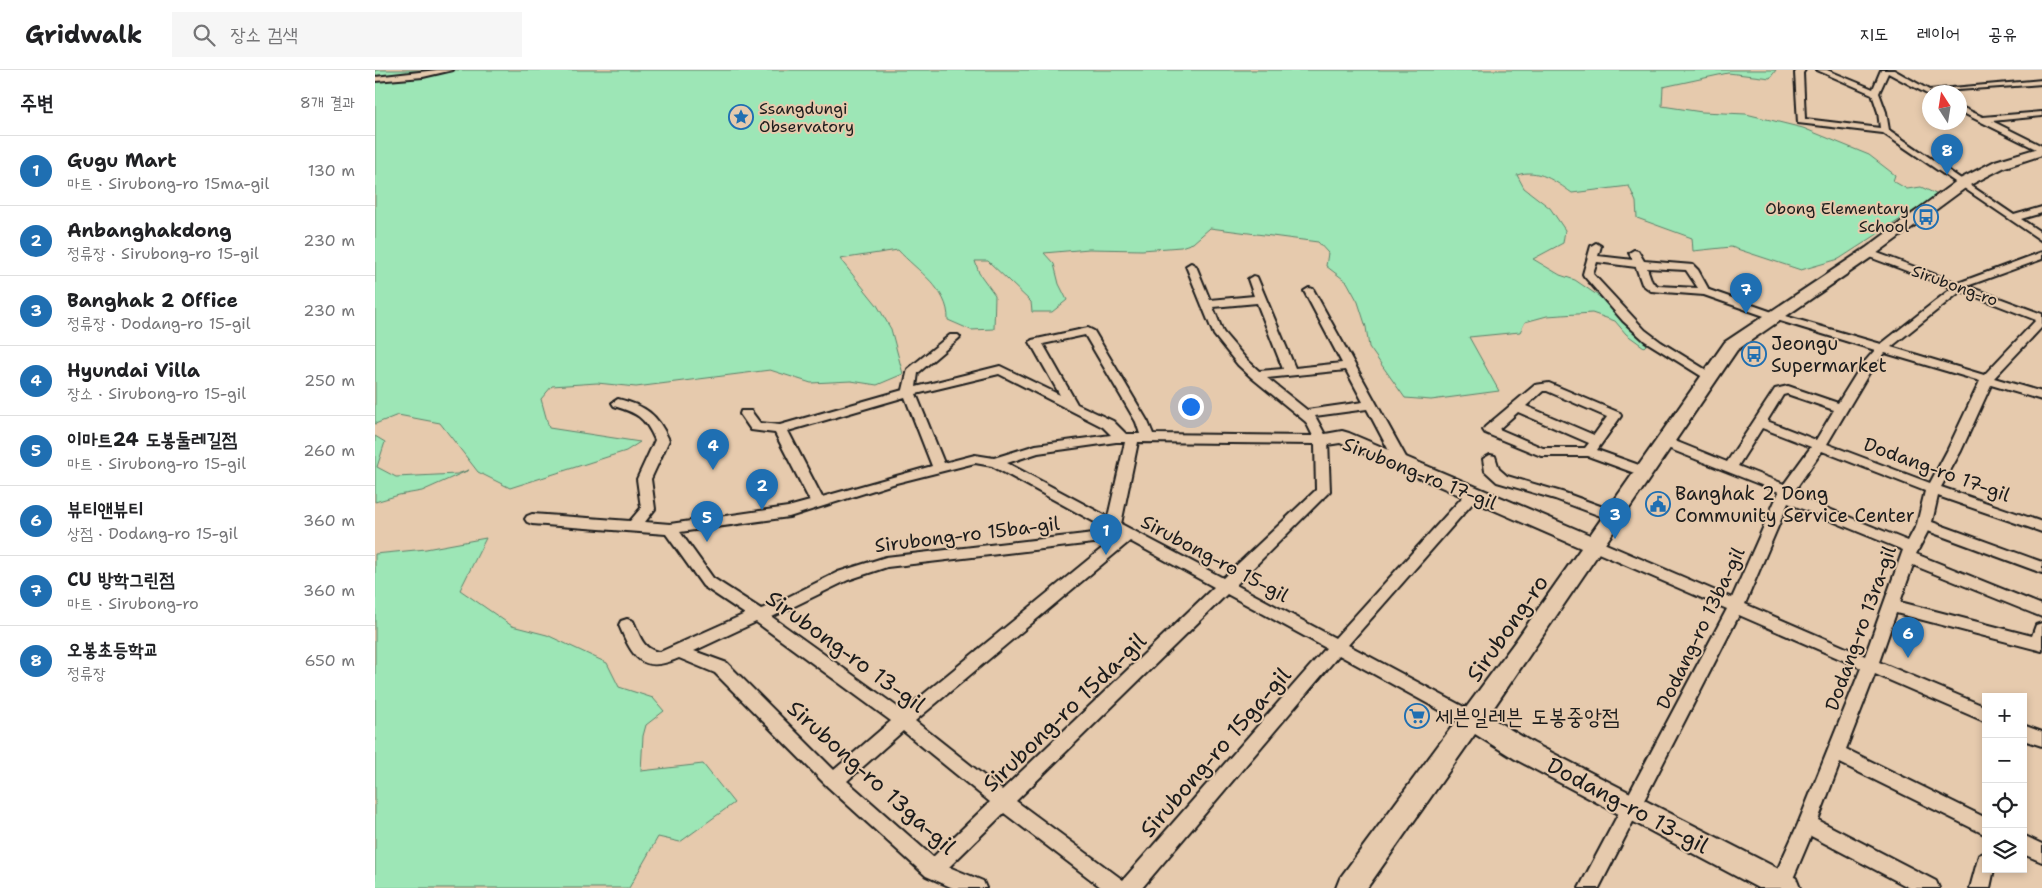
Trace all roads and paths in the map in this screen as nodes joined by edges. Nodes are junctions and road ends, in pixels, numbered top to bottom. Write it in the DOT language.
graph roads {
  1 [pos="449,70"];
  2 [pos="1801,70"];
  3 [pos="1821,70"];
  4 [pos="1886,70"];
  5 [pos="375,79"];
  6 [pos="2042,82"];
  7 [pos="1922,88"];
  8 [pos="1967,89"];
  9 [pos="1875,93"];
  10 [pos="1967,112"];
  11 [pos="2042,114"];
  12 [pos="1983,119"];
  13 [pos="1885,131"];
  14 [pos="2042,150"];
  15 [pos="1963,183"];
  16 [pos="2042,210"];
  17 [pos="2013,218"];
  18 [pos="2042,238"];
  19 [pos="1596,246"];
  20 [pos="1634,253"];
  21 [pos="1868,254"];
  22 [pos="2042,255"];
  23 [pos="1593,258"];
  24 [pos="1640,264"];
  25 [pos="1191,266"];
  26 [pos="1253,279"];
  27 [pos="1960,286"];
  28 [pos="1309,291"];
  29 [pos="1705,292"];
  30 [pos="1261,299"];
  31 [pos="1207,304"];
  32 [pos="1774,316"];
  33 [pos="2042,319"];
  34 [pos="954,337"];
  35 [pos="1883,348"];
  36 [pos="1348,366"];
  37 [pos="1290,371"];
  38 [pos="1256,375"];
  39 [pos="1710,376"];
  40 [pos="1987,379"];
  41 [pos="909,392"];
  42 [pos="2042,396"];
  43 [pos="618,402"];
  44 [pos="1370,405"];
  45 [pos="1073,407"];
  46 [pos="1517,407"];
  47 [pos="1842,409"];
  48 [pos="746,414"];
  49 [pos="1304,414"];
  50 [pos="1758,422"];
  51 [pos="780,429"];
  52 [pos="1127,438"];
  53 [pos="1148,438"];
  54 [pos="1321,440"];
  55 [pos="1665,442"];
  56 [pos="1819,446"];
  57 [pos="1592,447"];
  58 [pos="1489,459"];
  59 [pos="1401,461"];
  60 [pos="995,462"];
  61 [pos="1730,468"];
  62 [pos="940,469"];
  63 [pos="1645,472"];
  64 [pos="1933,489"];
  65 [pos="1785,493"];
  66 [pos="1473,494"];
  67 [pos="818,503"];
  68 [pos="1614,516"];
  69 [pos="532,519"];
  70 [pos="1923,524"];
  71 [pos="1113,526"];
  72 [pos="633,527"];
  73 [pos="2042,527"];
  74 [pos="670,529"];
  75 [pos="1129,534"];
  76 [pos="1594,544"];
  77 [pos="1910,552"];
  78 [pos="2042,568"];
  79 [pos="1226,587"];
  80 [pos="1736,606"];
  81 [pos="1892,606"];
  82 [pos="2042,611"];
  83 [pos="759,616"];
  84 [pos="627,625"];
  85 [pos="2041,640"];
  86 [pos="1336,647"];
  87 [pos="678,651"];
  88 [pos="1870,665"];
  89 [pos="1982,714"];
  90 [pos="1471,720"];
  91 [pos="903,721"];
  92 [pos="2027,733"];
  93 [pos="2042,739"];
  94 [pos="1835,752"];
  95 [pos="834,781"];
  96 [pos="1003,802"];
  97 [pos="1632,808"];
  98 [pos="1807,824"];
  99 [pos="1982,825"];
  100 [pos="2027,846"];
  101 [pos="2042,853"];
  102 [pos="933,870"];
  103 [pos="1983,873"];
  104 [pos="1782,887"];
  105 [pos="976,888"];
  106 [pos="1118,888"];
  107 [pos="1129,888"];
  108 [pos="1351,888"];
  109 [pos="1589,888"];
  110 [pos="1929,888"];
  111 [pos="1980,888"];
  1 -- 5 [label="street"];
  2 -- 13 [label="street"];
  3 -- 9 [label="street"];
  4 -- 7 [label="street"];
  4 -- 9 [label="street"];
  6 -- 8 [label="street"];
  9 -- 13 [label="street"];
  10 -- 12 [label="street"];
  11 -- 12 [label="street"];
  12 -- 14 [label="street"];
  13 -- 15 [label="street"];
  14 -- 15 [label="street, Sirubong-ro"];
  15 -- 17 [label="street"];
  15 -- 21 [label="street, Sirubong-ro"];
  16 -- 17 [label="street"];
  17 -- 18 [label="street"];
  19 -- 23 [label="street"];
  20 -- 24 [label="street"];
  21 -- 27 [label="street, Sirubong-ro"];
  21 -- 32 [label="street, Sirubong-ro"];
  22 -- 27 [label="street, Dodang-ro 13ba-gil"];
  23 -- 24 [label="street"];
  23 -- 39 [label="street"];
  24 -- 29 [label="street"];
  24 -- 29 [label="street"];
  25 -- 31 [label="street"];
  26 -- 30 [label="street"];
  27 -- 33 [label="street, Sirubong-ro"];
  27 -- 35 [label="street, Dodang-ro 13ba-gil"];
  28 -- 36 [label="street"];
  29 -- 32 [label="street"];
  30 -- 31 [label="street"];
  30 -- 37 [label="street"];
  31 -- 38 [label="street"];
  32 -- 35 [label="street"];
  32 -- 39 [label="street, Sirubong-ro"];
  33 -- 40 [label="street, Dodang-ro 13ra-gil"];
  34 -- 41 [label="street"];
  35 -- 40 [label="street"];
  35 -- 47 [label="street, Dodang-ro 13ba-gil"];
  36 -- 37 [label="street"];
  36 -- 44 [label="street"];
  37 -- 38 [label="street"];
  38 -- 49 [label="street"];
  39 -- 55 [label="street, Sirubong-ro"];
  40 -- 42 [label="street"];
  40 -- 64 [label="street, Dodang-ro 13ra-gil"];
  41 -- 45 [label="street"];
  41 -- 51 [label="street"];
  41 -- 62 [label="street"];
  43 -- 72 [label="street"];
  44 -- 49 [label="street"];
  44 -- 59 [label="street"];
  45 -- 52 [label="street"];
  45 -- 53 [label="street"];
  46 -- 57 [label="street"];
  46 -- 57 [label="street"];
  46 -- 57 [label="street"];
  47 -- 50 [label="street"];
  47 -- 56 [label="street, Dodang-ro 13ba-gil"];
  48 -- 51 [label="street"];
  49 -- 54 [label="street"];
  50 -- 56 [label="street, Dodang-ro 17-gil"];
  50 -- 61 [label="street"];
  51 -- 67 [label="street"];
  52 -- 53 [label="street, Sirubong-ro 17-gil"];
  52 -- 60 [label="street, Sirubong-ro 17-gil"];
  52 -- 71 [label="street"];
  53 -- 54 [label="street, Sirubong-ro 17-gil"];
  54 -- 59 [label="street, Sirubong-ro 17-gil"];
  54 -- 79 [label="street, Sirubong-ro 15da-gil"];
  55 -- 61 [label="street"];
  55 -- 63 [label="street, Sirubong-ro"];
  56 -- 64 [label="street, Dodang-ro 17-gil"];
  56 -- 65 [label="street, Dodang-ro 13ba-gil"];
  57 -- 63 [label="street"];
  58 -- 68 [label="street"];
  59 -- 66 [label="street, Sirubong-ro 17-gil"];
  60 -- 62 [label="street, Sirubong-ro 15-gil"];
  60 -- 71 [label="street, Sirubong-ro 15-gil"];
  61 -- 65 [label="street"];
  62 -- 67 [label="street, Sirubong-ro 15-gil"];
  63 -- 68 [label="street, Sirubong-ro"];
  64 -- 70 [label="street, Dodang-ro 13ra-gil"];
  64 -- 73 [label="street, Dodang-ro 17-gil"];
  65 -- 77 [label="street"];
  65 -- 80 [label="street, Dodang-ro 13ba-gil"];
  66 -- 76 [label="street, Sirubong-ro 17-gil"];
  66 -- 86 [label="street, Sirubong-ro 15ga-gil"];
  67 -- 74 [label="street, Sirubong-ro 15-gil"];
  68 -- 76 [label="street, Sirubong-ro"];
  69 -- 72 [label="street, Sirubong-ro 15-gil"];
  70 -- 77 [label="street, Dodang-ro 13ra-gil"];
  70 -- 78 [label="street"];
  71 -- 75 [label="street, Sirubong-ro 15-gil"];
  72 -- 74 [label="street, Sirubong-ro 15-gil"];
  74 -- 83 [label="street, Sirubong-ro 13-gil"];
  75 -- 79 [label="street, Sirubong-ro 15-gil"];
  75 -- 83 [label="street, Sirubong-ro 15ba-gil"];
  75 -- 91 [label="street"];
  76 -- 80 [label="street"];
  76 -- 90 [label="street, Sirubong-ro"];
  77 -- 81 [label="street, Dodang-ro 13ra-gil"];
  77 -- 82 [label="street"];
  79 -- 86 [label="street, Sirubong-ro 15-gil"];
  79 -- 96 [label="street, Sirubong-ro 15da-gil"];
  80 -- 88 [label="street"];
  80 -- 97 [label="street, Dodang-ro 13ba-gil"];
  81 -- 85 [label="street"];
  81 -- 88 [label="street, Dodang-ro 13ra-gil"];
  83 -- 87 [label="street, Sirubong-ro 15ba-gil"];
  83 -- 91 [label="street, Sirubong-ro 13-gil"];
  84 -- 87 [label="street, Sirubong-ro 15ba-gil"];
  86 -- 90 [label="street, Sirubong-ro 15-gil"];
  86 -- 107 [label="street, Sirubong-ro 15ga-gil"];
  87 -- 95 [label="street, Sirubong-ro 13ga-gil"];
  88 -- 89 [label="street"];
  88 -- 94 [label="street, Dodang-ro 13ra-gil"];
  90 -- 97 [label="street, Dodang-ro 13-gil"];
  90 -- 108 [label="street, Sirubong-ro"];
  91 -- 95 [label="street"];
  91 -- 96 [label="street, Sirubong-ro 13-gil"];
  92 -- 93 [label="street"];
  94 -- 98 [label="street, Dodang-ro 13ra-gil"];
  94 -- 99 [label="street"];
  95 -- 102 [label="street, Sirubong-ro 13ga-gil"];
  96 -- 102 [label="street, Sirubong-ro 15da-gil"];
  96 -- 106 [label="street"];
  97 -- 104 [label="street, Dodang-ro 13-gil"];
  97 -- 109 [label="street, Dodang-ro 13ba-gil"];
  98 -- 104 [label="street, Dodang-ro 13ra-gil"];
  98 -- 110 [label="street"];
  100 -- 101 [label="street"];
  102 -- 105 [label="street, Sirubong-ro 13ga-gil"];
  103 -- 111 [label="street"];
}
